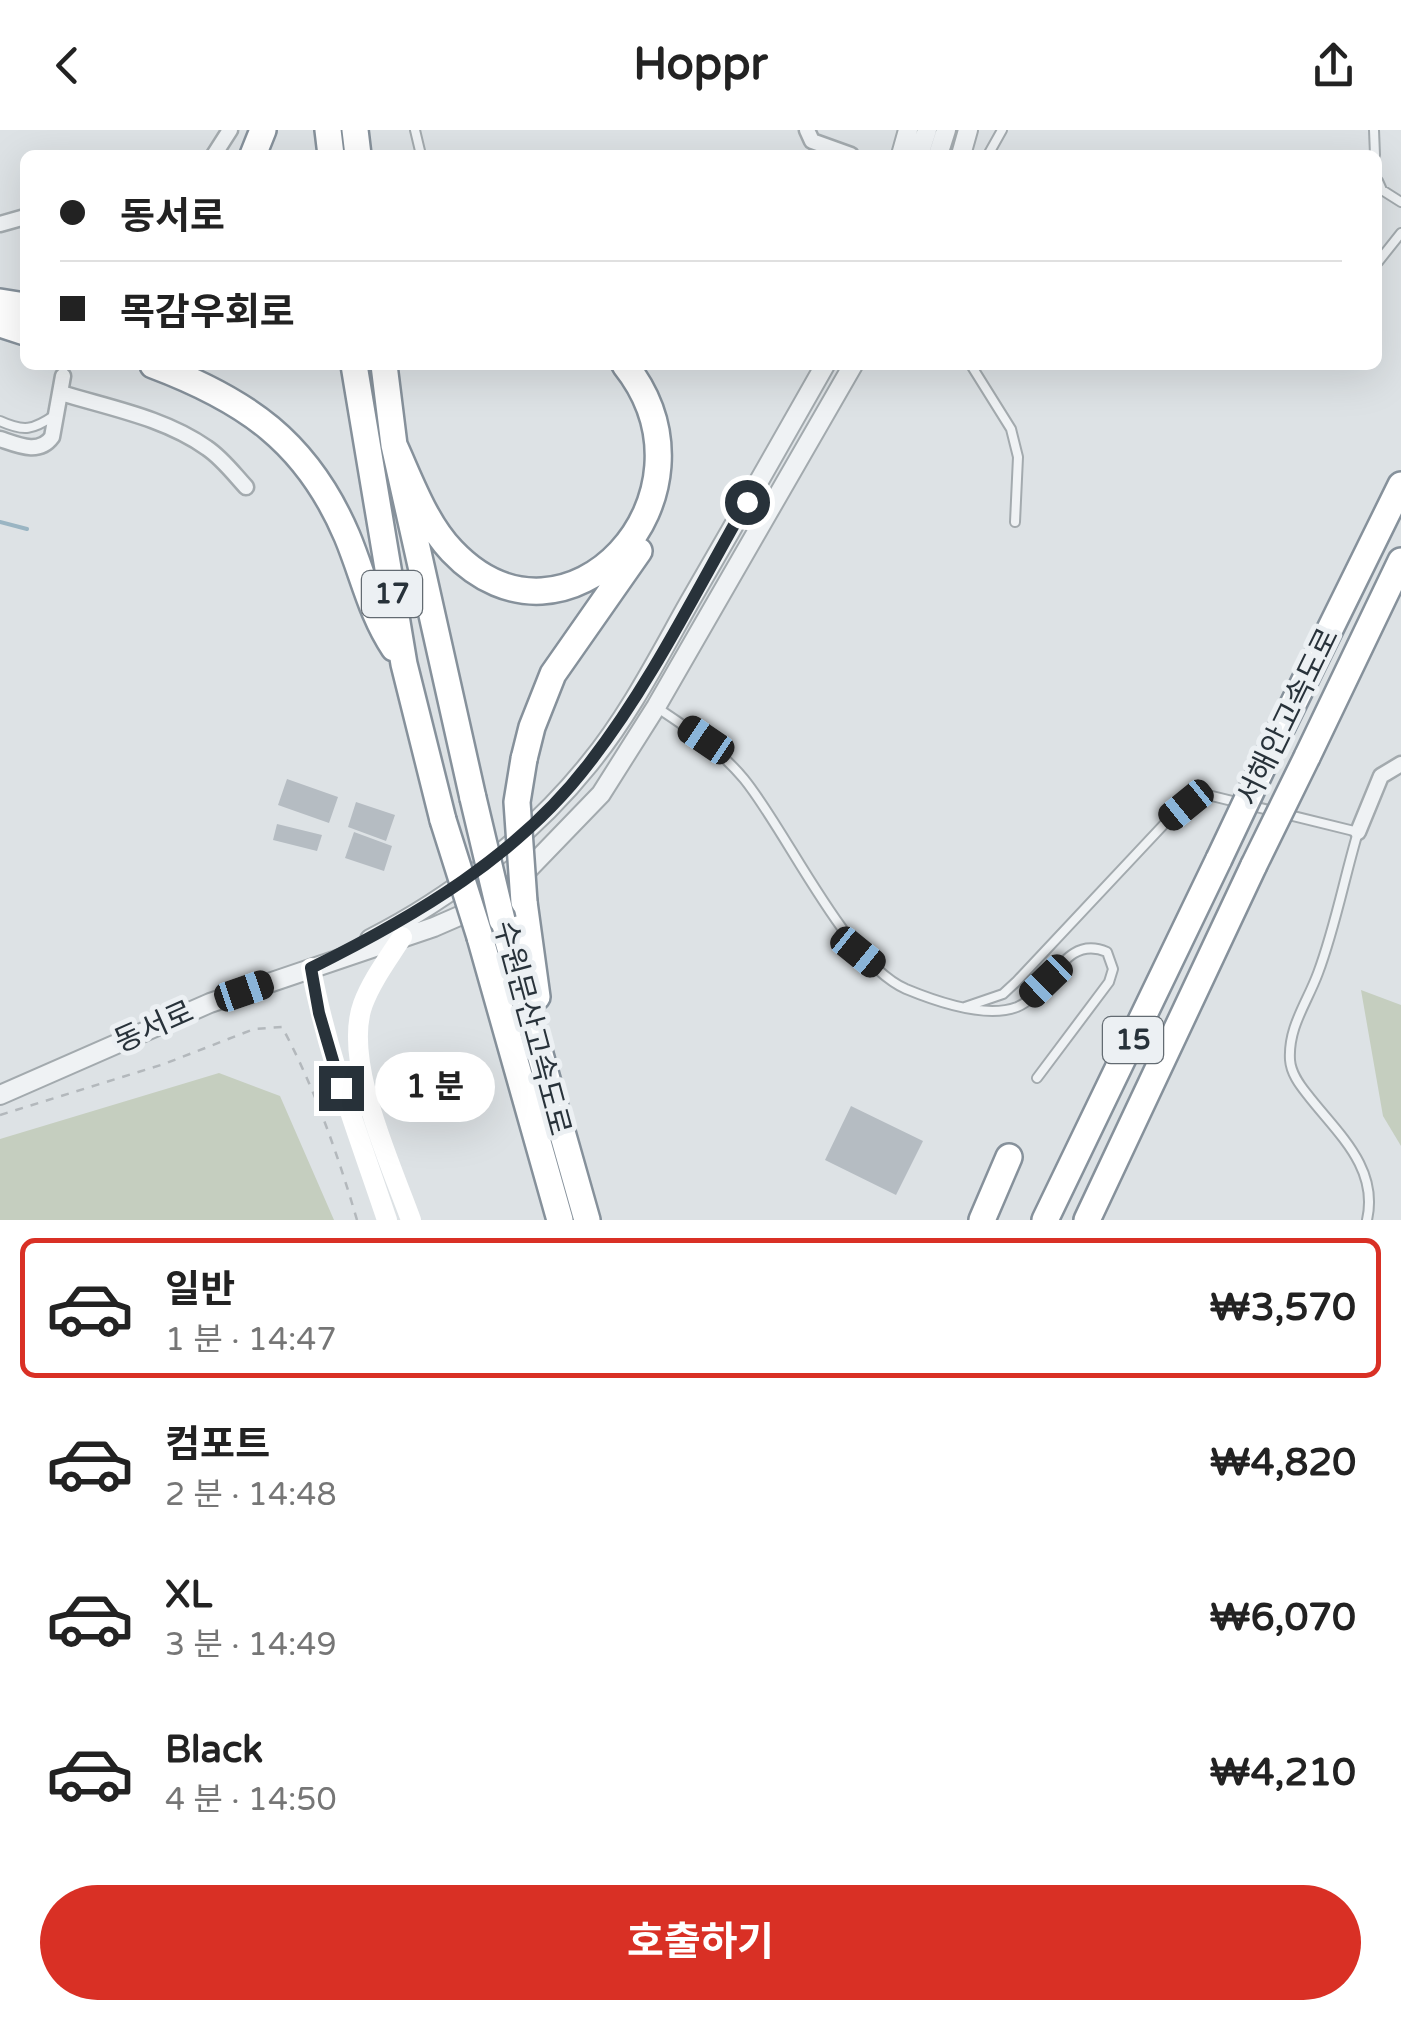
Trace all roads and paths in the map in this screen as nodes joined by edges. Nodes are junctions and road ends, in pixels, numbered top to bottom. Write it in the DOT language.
graph roads {
  1 [pos="808,130"];
  2 [pos="837,150"];
  3 [pos="1401,234"];
  4 [pos="1382,257"];
  5 [pos="166,370"];
  6 [pos="355,370"];
  7 [pos="385,370"];
  8 [pos="629,370"];
  9 [pos="645,370"];
  10 [pos="822,370"];
  11 [pos="851,370"];
  12 [pos="974,370"];
  13 [pos="63,376"];
  14 [pos="62,393"];
  15 [pos="56,414"];
  16 [pos="0,422"];
  17 [pos="0,439"];
  18 [pos="394,445"];
  19 [pos="1401,485"];
  20 [pos="246,487"];
  21 [pos="1015,522"];
  22 [pos="1401,562"];
  23 [pos="404,664"];
  24 [pos="656,707"];
  25 [pos="1401,764"];
  26 [pos="1358,832"];
  27 [pos="402,937"];
  28 [pos="311,968"];
  29 [pos="965,1007"];
  30 [pos="1037,1078"];
  31 [pos="0,1094"];
  32 [pos="552,1101"];
  33 [pos="0,1116"];
  34 [pos="1092,1126"];
  35 [pos="1009,1157"];
  36 [pos="356,1220"];
  37 [pos="388,1220"];
  38 [pos="411,1220"];
  39 [pos="560,1220"];
  40 [pos="587,1220"];
  41 [pos="982,1220"];
  42 [pos="1026,1220"];
  43 [pos="1045,1220"];
  44 [pos="1087,1220"];
  45 [pos="1367,1220"];
  1 -- 2 [label="street"];
  3 -- 4 [label="lane"];
  5 -- 23 [label="highway"];
  6 -- 23 [label="highway, 수원문산고속도로 / 17"];
  7 -- 18 [label="highway, 수원문산고속도로 / 17"];
  8 -- 18 [label="highway"];
  9 -- 32 [label="highway, bridge"];
  10 -- 28 [label="street, 동서로"];
  11 -- 24 [label="street, 동서로"];
  12 -- 21 [label="lane"];
  13 -- 14 [label="street"];
  14 -- 15 [label="street"];
  14 -- 20 [label="street"];
  15 -- 16 [label="lane"];
  15 -- 17 [label="street"];
  18 -- 32 [label="highway, 수원문산고속도로 / 17, bridge"];
  19 -- 34 [label="highway, 서해안고속도로 / 15, bridge"];
  22 -- 44 [label="highway, 서해안고속도로 / 15, bridge"];
  23 -- 39 [label="highway, 수원문산고속도로 / 17, bridge"];
  24 -- 27 [label="street, 동서로"];
  24 -- 29 [label="lane"];
  25 -- 26 [label="street"];
  26 -- 29 [label="lane"];
  26 -- 45 [label="lane"];
  27 -- 28 [label="street, 동서로"];
  27 -- 38 [label="main road"];
  28 -- 31 [label="street, 동서로"];
  28 -- 37 [label="main road"];
  29 -- 30 [label="lane"];
  32 -- 40 [label="highway, 수원문산고속도로 / 17"];
  33 -- 36 [label="path"];
  34 -- 42 [label="highway"];
  34 -- 43 [label="highway, 서해안고속도로 / 15"];
  35 -- 41 [label="highway"];
}
